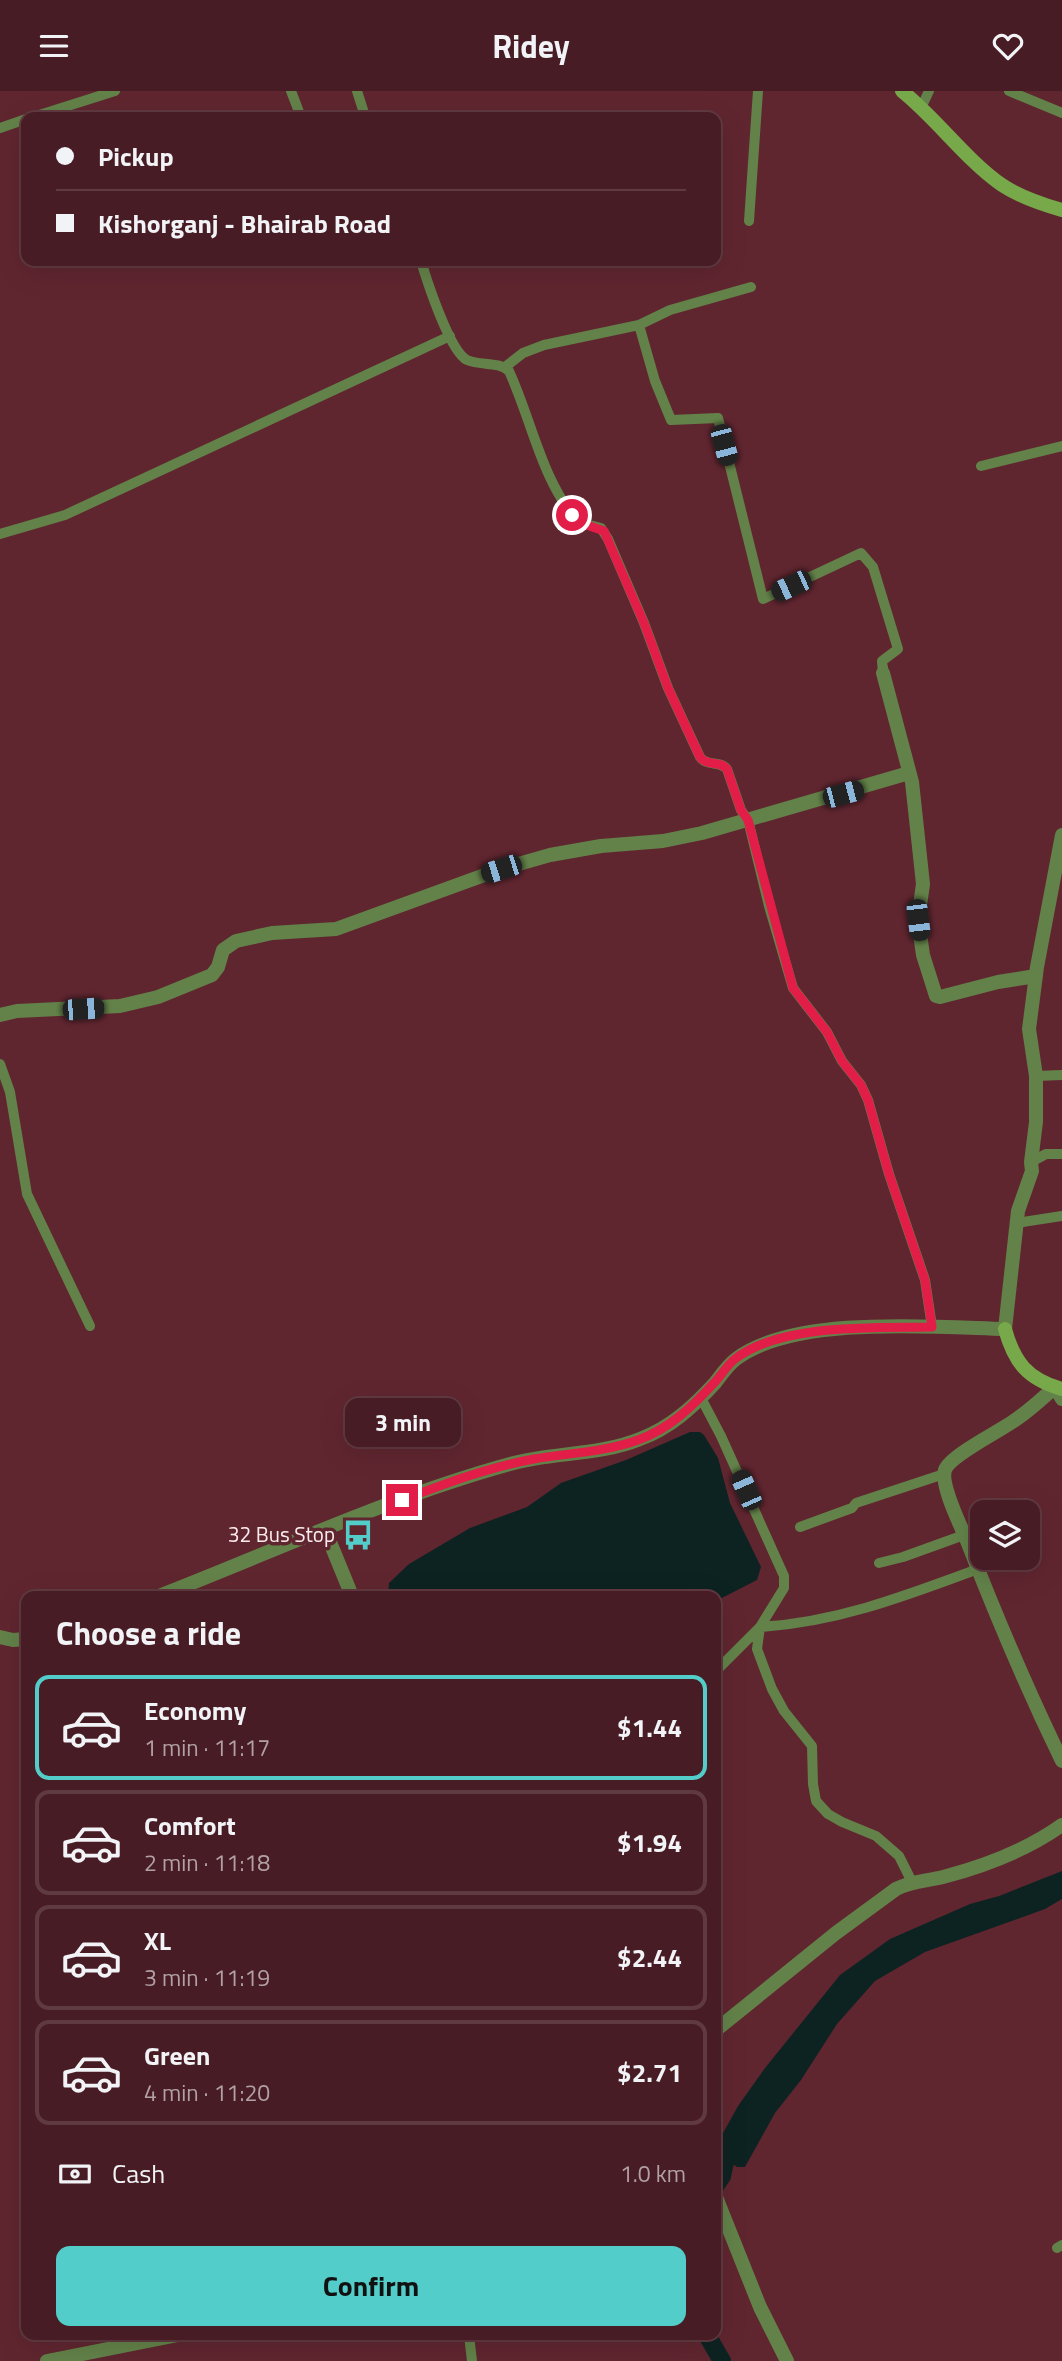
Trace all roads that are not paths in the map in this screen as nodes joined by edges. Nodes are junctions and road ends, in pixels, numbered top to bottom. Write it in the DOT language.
graph roads {
  1 [pos="116,91"];
  2 [pos="291,91"];
  3 [pos="357,91"];
  4 [pos="758,91"];
  5 [pos="902,91"];
  6 [pos="929,91"];
  7 [pos="1009,91"];
  8 [pos="922,106"];
  9 [pos="49,112"];
  10 [pos="299,112"];
  11 [pos="364,112"];
  12 [pos="1062,113"];
  13 [pos="21,121"];
  14 [pos="0,128"];
  15 [pos="1062,211"];
  16 [pos="749,221"];
  17 [pos="422,266"];
  18 [pos="751,287"];
  19 [pos="639,325"];
  20 [pos="450,336"];
  21 [pos="505,367"];
  22 [pos="1062,446"];
  23 [pos="981,466"];
  24 [pos="0,534"];
  25 [pos="883,670"];
  26 [pos="909,773"];
  27 [pos="748,820"];
  28 [pos="1062,835"];
  29 [pos="1036,976"];
  30 [pos="0,1015"];
  31 [pos="0,1064"];
  32 [pos="1062,1075"];
  33 [pos="1036,1076"];
  34 [pos="1062,1154"];
  35 [pos="1031,1162"];
  36 [pos="1062,1216"];
  37 [pos="1016,1223"];
  38 [pos="89,1326"];
  39 [pos="932,1327"];
  40 [pos="1005,1329"];
  41 [pos="1060,1392"];
  42 [pos="701,1398"];
  43 [pos="944,1473"];
  44 [pos="800,1527"];
  45 [pos="325,1530"];
  46 [pos="964,1535"];
  47 [pos="970,1550"];
  48 [pos="879,1563"];
  49 [pos="975,1570"];
  50 [pos="978,1570"];
  51 [pos="172,1591"];
  52 [pos="350,1591"];
  53 [pos="760,1627"];
  54 [pos="0,1637"];
  55 [pos="21,1639"];
  56 [pos="721,1666"];
  57 [pos="1062,1761"];
  58 [pos="1062,1825"];
  59 [pos="912,1882"];
  60 [pos="721,2027"];
  61 [pos="721,2209"];
  62 [pos="153,2340"];
  63 [pos="470,2340"];
  64 [pos="47,2361"];
  65 [pos="472,2361"];
  66 [pos="787,2361"];
  1 -- 9 [label="street"];
  2 -- 10 [label="street"];
  3 -- 11 [label="street"];
  4 -- 16 [label="street"];
  5 -- 8 [label="main road"];
  6 -- 8 [label="street"];
  7 -- 12 [label="street"];
  8 -- 15 [label="main road"];
  13 -- 14 [label="street"];
  17 -- 20 [label="street"];
  18 -- 19 [label="street"];
  19 -- 21 [label="street"];
  19 -- 25 [label="street"];
  20 -- 21 [label="street"];
  20 -- 24 [label="street"];
  21 -- 27 [label="street"];
  22 -- 23 [label="street"];
  25 -- 26 [label="street"];
  26 -- 27 [label="street"];
  26 -- 29 [label="street"];
  27 -- 30 [label="street"];
  27 -- 39 [label="street"];
  28 -- 29 [label="street"];
  29 -- 33 [label="street"];
  31 -- 38 [label="street"];
  32 -- 33 [label="street"];
  33 -- 35 [label="street"];
  34 -- 35 [label="street"];
  35 -- 37 [label="street"];
  36 -- 37 [label="street"];
  37 -- 40 [label="street"];
  39 -- 40 [label="street"];
  39 -- 42 [label="street"];
  40 -- 41 [label="main road"];
  41 -- 43 [label="street"];
  42 -- 45 [label="street"];
  42 -- 53 [label="street"];
  43 -- 44 [label="street"];
  43 -- 46 [label="street"];
  45 -- 51 [label="street"];
  45 -- 52 [label="street"];
  46 -- 47 [label="street"];
  46 -- 48 [label="street"];
  49 -- 53 [label="street"];
  50 -- 57 [label="street"];
  53 -- 56 [label="street"];
  53 -- 59 [label="street"];
  54 -- 55 [label="street"];
  58 -- 59 [label="street"];
  59 -- 60 [label="street"];
  61 -- 66 [label="street"];
  62 -- 64 [label="street"];
  63 -- 65 [label="street"];
}
